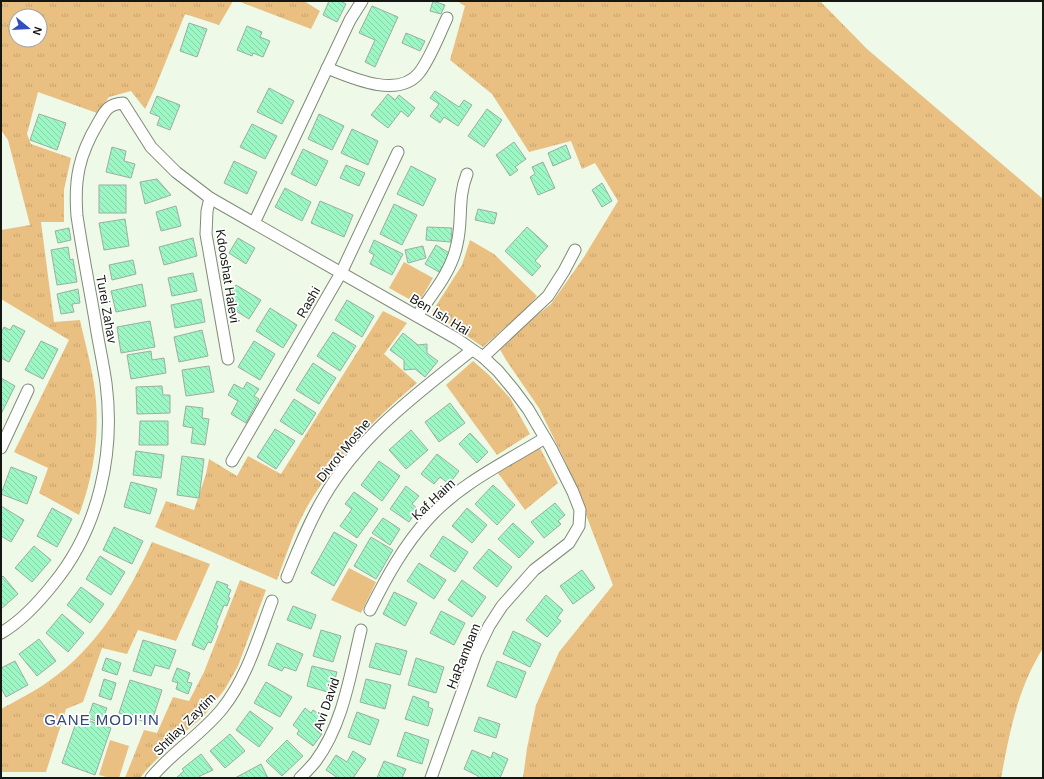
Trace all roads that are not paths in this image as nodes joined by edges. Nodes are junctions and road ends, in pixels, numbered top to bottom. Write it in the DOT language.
graph roads {
  1 [pos="362,1"];
  2 [pos="447,18"];
  3 [pos="327,68"];
  4 [pos="398,152"];
  5 [pos="467,174"];
  6 [pos="210,198"];
  7 [pos="254,223"];
  8 [pos="575,250"];
  9 [pos="341,273"];
  10 [pos="417,316"];
  11 [pos="472,350"];
  12 [pos="483,357"];
  13 [pos="228,359"];
  14 [pos="28,390"];
  15 [pos="545,438"];
  16 [pos="1,448"];
  17 [pos="232,461"];
  18 [pos="579,526"];
  19 [pos="287,577"];
  20 [pos="272,601"];
  21 [pos="370,610"];
  22 [pos="361,630"];
  23 [pos="1,633"];
  24 [pos="151,778"];
  25 [pos="300,778"];
  26 [pos="431,778"];
  1 -- 3 [label="street"];
  2 -- 3 [label="street"];
  3 -- 7 [label="street"];
  4 -- 9 [label="street, Rashi"];
  5 -- 10 [label="street"];
  6 -- 7 [label="street, Ben Ish Hai"];
  6 -- 13 [label="street, Kdooshat Halevi"];
  6 -- 23 [label="street, Turei Zahav"];
  7 -- 9 [label="street, Ben Ish Hai"];
  8 -- 12 [label="street"];
  9 -- 10 [label="street, Ben Ish Hai"];
  9 -- 17 [label="street, Rashi"];
  10 -- 11 [label="street, Ben Ish Hai"];
  11 -- 12 [label="street, Ben Ish Hai"];
  11 -- 19 [label="street, Divrot Moshe"];
  12 -- 15 [label="street, Ben Ish Hai"];
  14 -- 16 [label="street"];
  15 -- 18 [label="street, Ben Ish Hai"];
  15 -- 21 [label="street, Kaf Haim"];
  18 -- 26 [label="street, HaRambam"];
  20 -- 24 [label="street, Shtilay Zaytim"];
  22 -- 25 [label="street, Avi David"];
}
